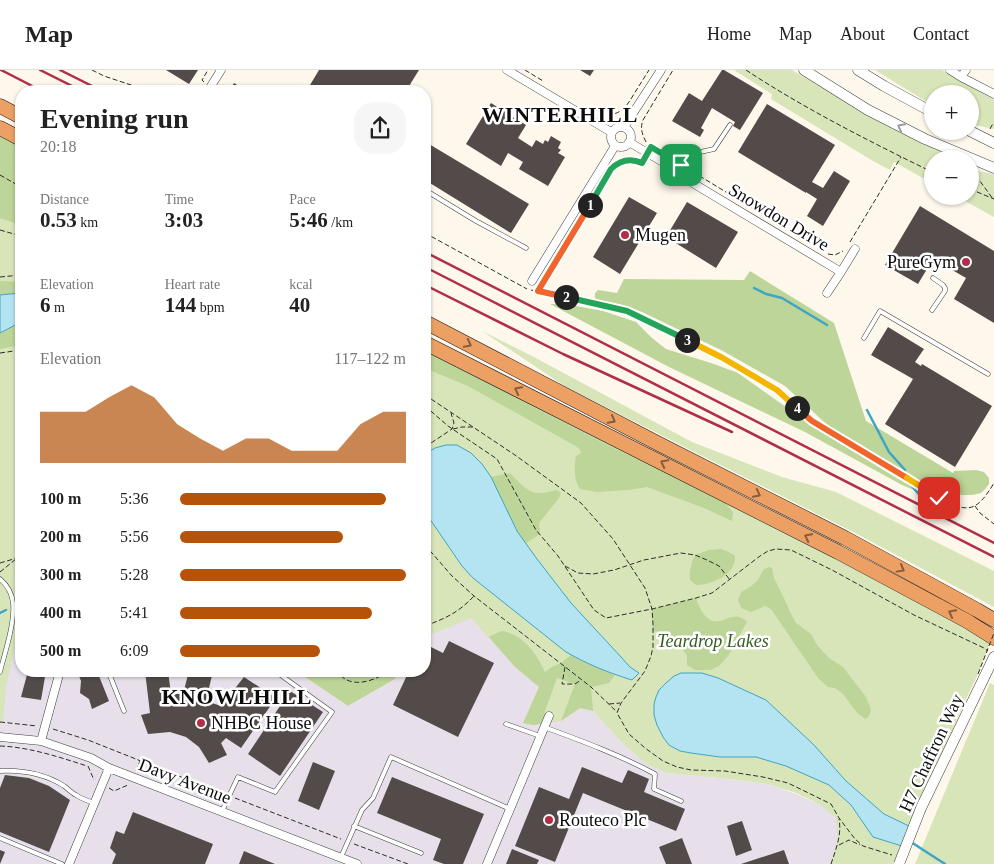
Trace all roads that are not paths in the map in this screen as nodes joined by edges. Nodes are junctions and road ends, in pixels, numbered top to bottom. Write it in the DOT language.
graph roads {
  1 [pos="221,70"];
  2 [pos="507,70"];
  3 [pos="661,70"];
  4 [pos="804,70"];
  5 [pos="858,70"];
  6 [pos="950,70"];
  7 [pos="963,74"];
  8 [pos="212,85"];
  9 [pos="994,94"];
  10 [pos="0,106"];
  11 [pos="924,108"];
  12 [pos="15,114"];
  13 [pos="730,125"];
  14 [pos="624,127"];
  15 [pos="0,128"];
  16 [pos="611,132"];
  17 [pos="15,136"];
  18 [pos="979,136"];
  19 [pos="629,142"];
  20 [pos="994,143"];
  21 [pos="615,146"];
  22 [pos="687,155"];
  23 [pos="994,168"];
  24 [pos="431,194"];
  25 [pos="852,247"];
  26 [pos="526,248"];
  27 [pos="841,272"];
  28 [pos="933,278"];
  29 [pos="532,281"];
  30 [pos="828,293"];
  31 [pos="932,310"];
  32 [pos="431,325"];
  33 [pos="864,338"];
  34 [pos="431,346"];
  35 [pos="988,374"];
  36 [pos="0,579"];
  37 [pos="994,620"];
  38 [pos="994,638"];
  39 [pos="991,654"];
  40 [pos="0,672"];
  41 [pos="58,677"];
  42 [pos="110,677"];
  43 [pos="283,677"];
  44 [pos="124,710"];
  45 [pos="549,716"];
  46 [pos="506,724"];
  47 [pos="544,727"];
  48 [pos="540,736"];
  49 [pos="0,737"];
  50 [pos="41,741"];
  51 [pos="109,768"];
  52 [pos="0,770"];
  53 [pos="681,801"];
  54 [pos="94,803"];
  55 [pos="510,809"];
  56 [pos="222,811"];
  57 [pos="354,826"];
  58 [pos="0,838"];
  59 [pos="421,853"];
  60 [pos="341,858"];
  61 [pos="897,860"];
  62 [pos="62,864"];
  63 [pos="69,864"];
  64 [pos="357,864"];
  65 [pos="487,864"];
  1 -- 8 [label="street"];
  2 -- 16 [label="street"];
  3 -- 14 [label="street"];
  23 -- 4 [label="street, one-way"];
  5 -- 11 [label="street"];
  6 -- 7 [label="street"];
  7 -- 9 [label="street"];
  10 -- 12 [label="highway"];
  13 -- 22 [label="lane"];
  14 -- 16 [label="street"];
  14 -- 19 [label="street"];
  15 -- 17 [label="highway"];
  16 -- 21 [label="street"];
  18 -- 20 [label="street"];
  19 -- 21 [label="street"];
  19 -- 27 [label="street, Snowdon Drive"];
  21 -- 29 [label="street"];
  24 -- 26 [label="lane"];
  25 -- 27 [label="street"];
  27 -- 30 [label="street, Snowdon Drive"];
  28 -- 31 [label="lane"];
  32 -- 37 [label="highway, one-way"];
  33 -- 35 [label="lane"];
  38 -- 34 [label="highway, one-way"];
  36 -- 40 [label="lane"];
  39 -- 61 [label="street, H7 Chaffron Way, bridge"];
  41 -- 50 [label="street"];
  42 -- 44 [label="lane"];
  43 -- 56 [label="lane"];
  45 -- 47 [label="street"];
  46 -- 48 [label="lane"];
  47 -- 48 [label="street"];
  47 -- 53 [label="lane"];
  48 -- 55 [label="street"];
  49 -- 50 [label="street, Davy Avenue"];
  50 -- 51 [label="street, Davy Avenue"];
  51 -- 54 [label="street"];
  51 -- 56 [label="street, Davy Avenue"];
  52 -- 54 [label="lane"];
  54 -- 63 [label="street"];
  55 -- 57 [label="lane"];
  55 -- 65 [label="street"];
  56 -- 60 [label="street, Davy Avenue"];
  57 -- 59 [label="lane"];
  57 -- 60 [label="lane"];
  58 -- 62 [label="lane"];
  60 -- 64 [label="street, Davy Avenue"];
}
